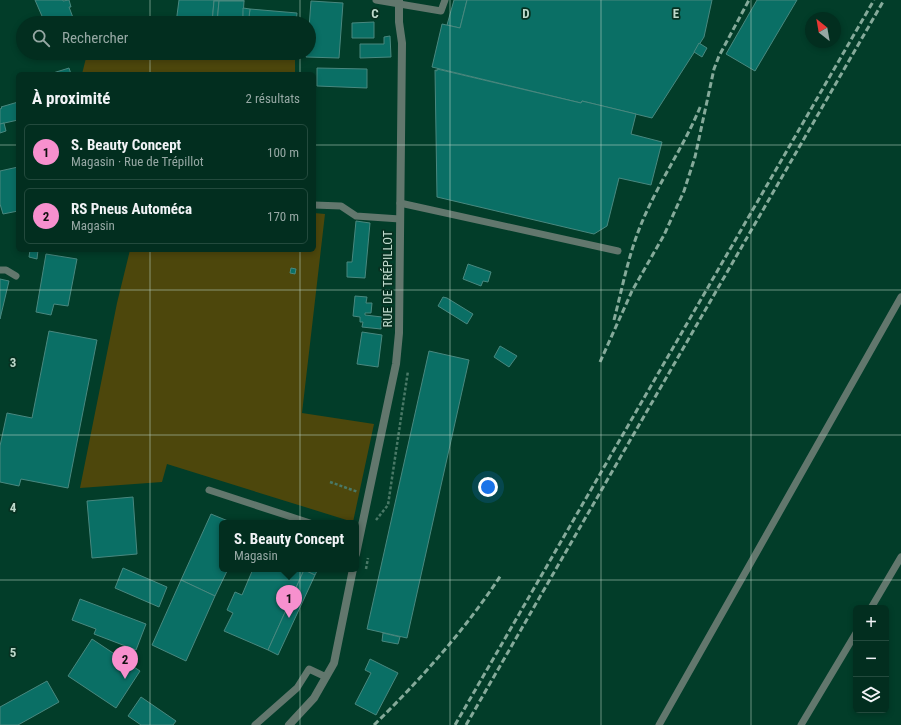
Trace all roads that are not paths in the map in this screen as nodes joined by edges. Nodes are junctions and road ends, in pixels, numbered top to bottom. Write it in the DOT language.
graph roads {
  1 [pos="376,0"];
  2 [pos="445,0"];
  3 [pos="399,2"];
  4 [pos="400,203"];
  5 [pos="316,205"];
  6 [pos="400,219"];
  7 [pos="618,251"];
  8 [pos="0,270"];
  9 [pos="16,276"];
  10 [pos="901,297"];
  11 [pos="209,490"];
  12 [pos="301,520"];
  13 [pos="359,534"];
  14 [pos="901,557"];
  15 [pos="352,572"];
  16 [pos="873,605"];
  17 [pos="853,639"];
  18 [pos="326,677"];
  19 [pos="255,725"];
  20 [pos="288,725"];
  21 [pos="659,725"];
  22 [pos="801,725"];
  1 -- 3 [label="lane"];
  2 -- 3 [label="lane"];
  3 -- 4 [label="street, RUE DE TRÉPILLOT"];
  4 -- 6 [label="street, RUE DE TRÉPILLOT"];
  4 -- 7 [label="lane"];
  5 -- 6 [label="lane"];
  6 -- 13 [label="street, RUE DE TRÉPILLOT"];
  8 -- 9 [label="lane"];
  10 -- 21 [label="lane"];
  11 -- 12 [label="lane"];
  14 -- 16 [label="lane"];
  15 -- 18 [label="street"];
  17 -- 22 [label="lane"];
  18 -- 19 [label="lane"];
  18 -- 20 [label="street"];
}
